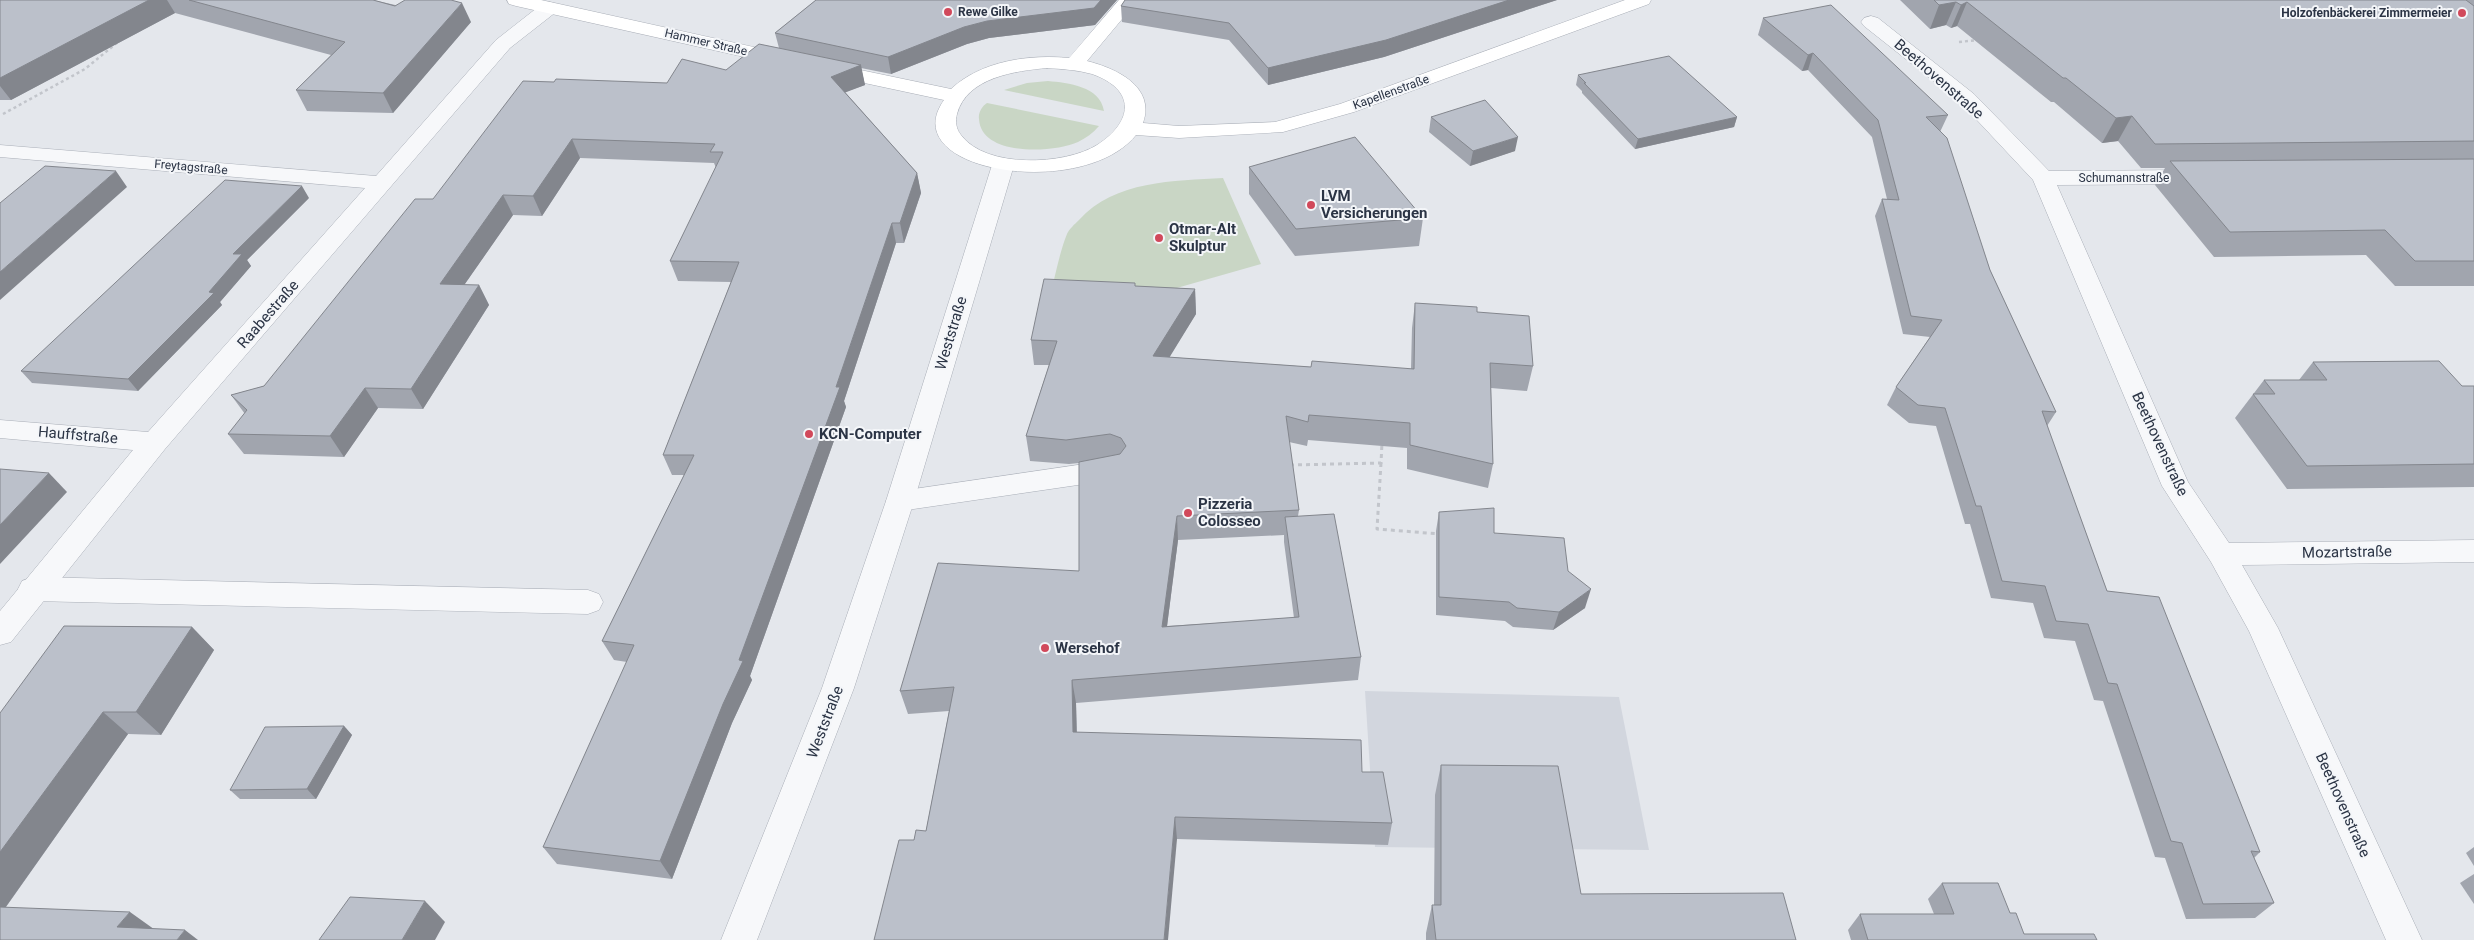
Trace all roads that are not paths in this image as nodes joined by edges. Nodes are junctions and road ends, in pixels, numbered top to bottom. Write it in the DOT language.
graph roads {
  1 [pos="516,0"];
  2 [pos="1129,0"];
  3 [pos="1642,0"];
  4 [pos="549,8"];
  5 [pos="1872,22"];
  6 [pos="1075,63"];
  7 [pos="955,96"];
  8 [pos="1130,128"];
  9 [pos="0,151"];
  10 [pos="1003,165"];
  11 [pos="2220,177"];
  12 [pos="2043,178"];
  13 [pos="382,183"];
  14 [pos="0,429"];
  15 [pos="155,442"];
  16 [pos="1112,470"];
  17 [pos="900,501"];
  18 [pos="2474,551"];
  19 [pos="2220,554"];
  20 [pos="33,589"];
  21 [pos="588,602"];
  22 [pos="0,633"];
  23 [pos="739,940"];
  24 [pos="2404,940"];
  1 -- 4 [label="main road, Hammer Straße"];
  2 -- 6 [label="main road"];
  3 -- 8 [label="main road, Kapellenstraße"];
  4 -- 7 [label="main road, Hammer Straße"];
  4 -- 13 [label="street, Raabestraße"];
  5 -- 12 [label="street, Beethovenstraße"];
  6 -- 7 [label="main road"];
  6 -- 8 [label="main road"];
  7 -- 10 [label="main road"];
  8 -- 10 [label="main road"];
  9 -- 13 [label="street, Freytagstraße"];
  10 -- 17 [label="street, Weststraße"];
  11 -- 12 [label="street, Schumannstraße"];
  12 -- 19 [label="street, Beethovenstraße"];
  13 -- 15 [label="street, Raabestraße"];
  14 -- 15 [label="street, Hauffstraße"];
  15 -- 20 [label="street, Raabestraße"];
  16 -- 17 [label="street"];
  17 -- 23 [label="street, Weststraße"];
  18 -- 19 [label="street, Mozartstraße"];
  19 -- 24 [label="street, Beethovenstraße"];
  20 -- 21 [label="street"];
  20 -- 22 [label="street, Raabestraße"];
}
